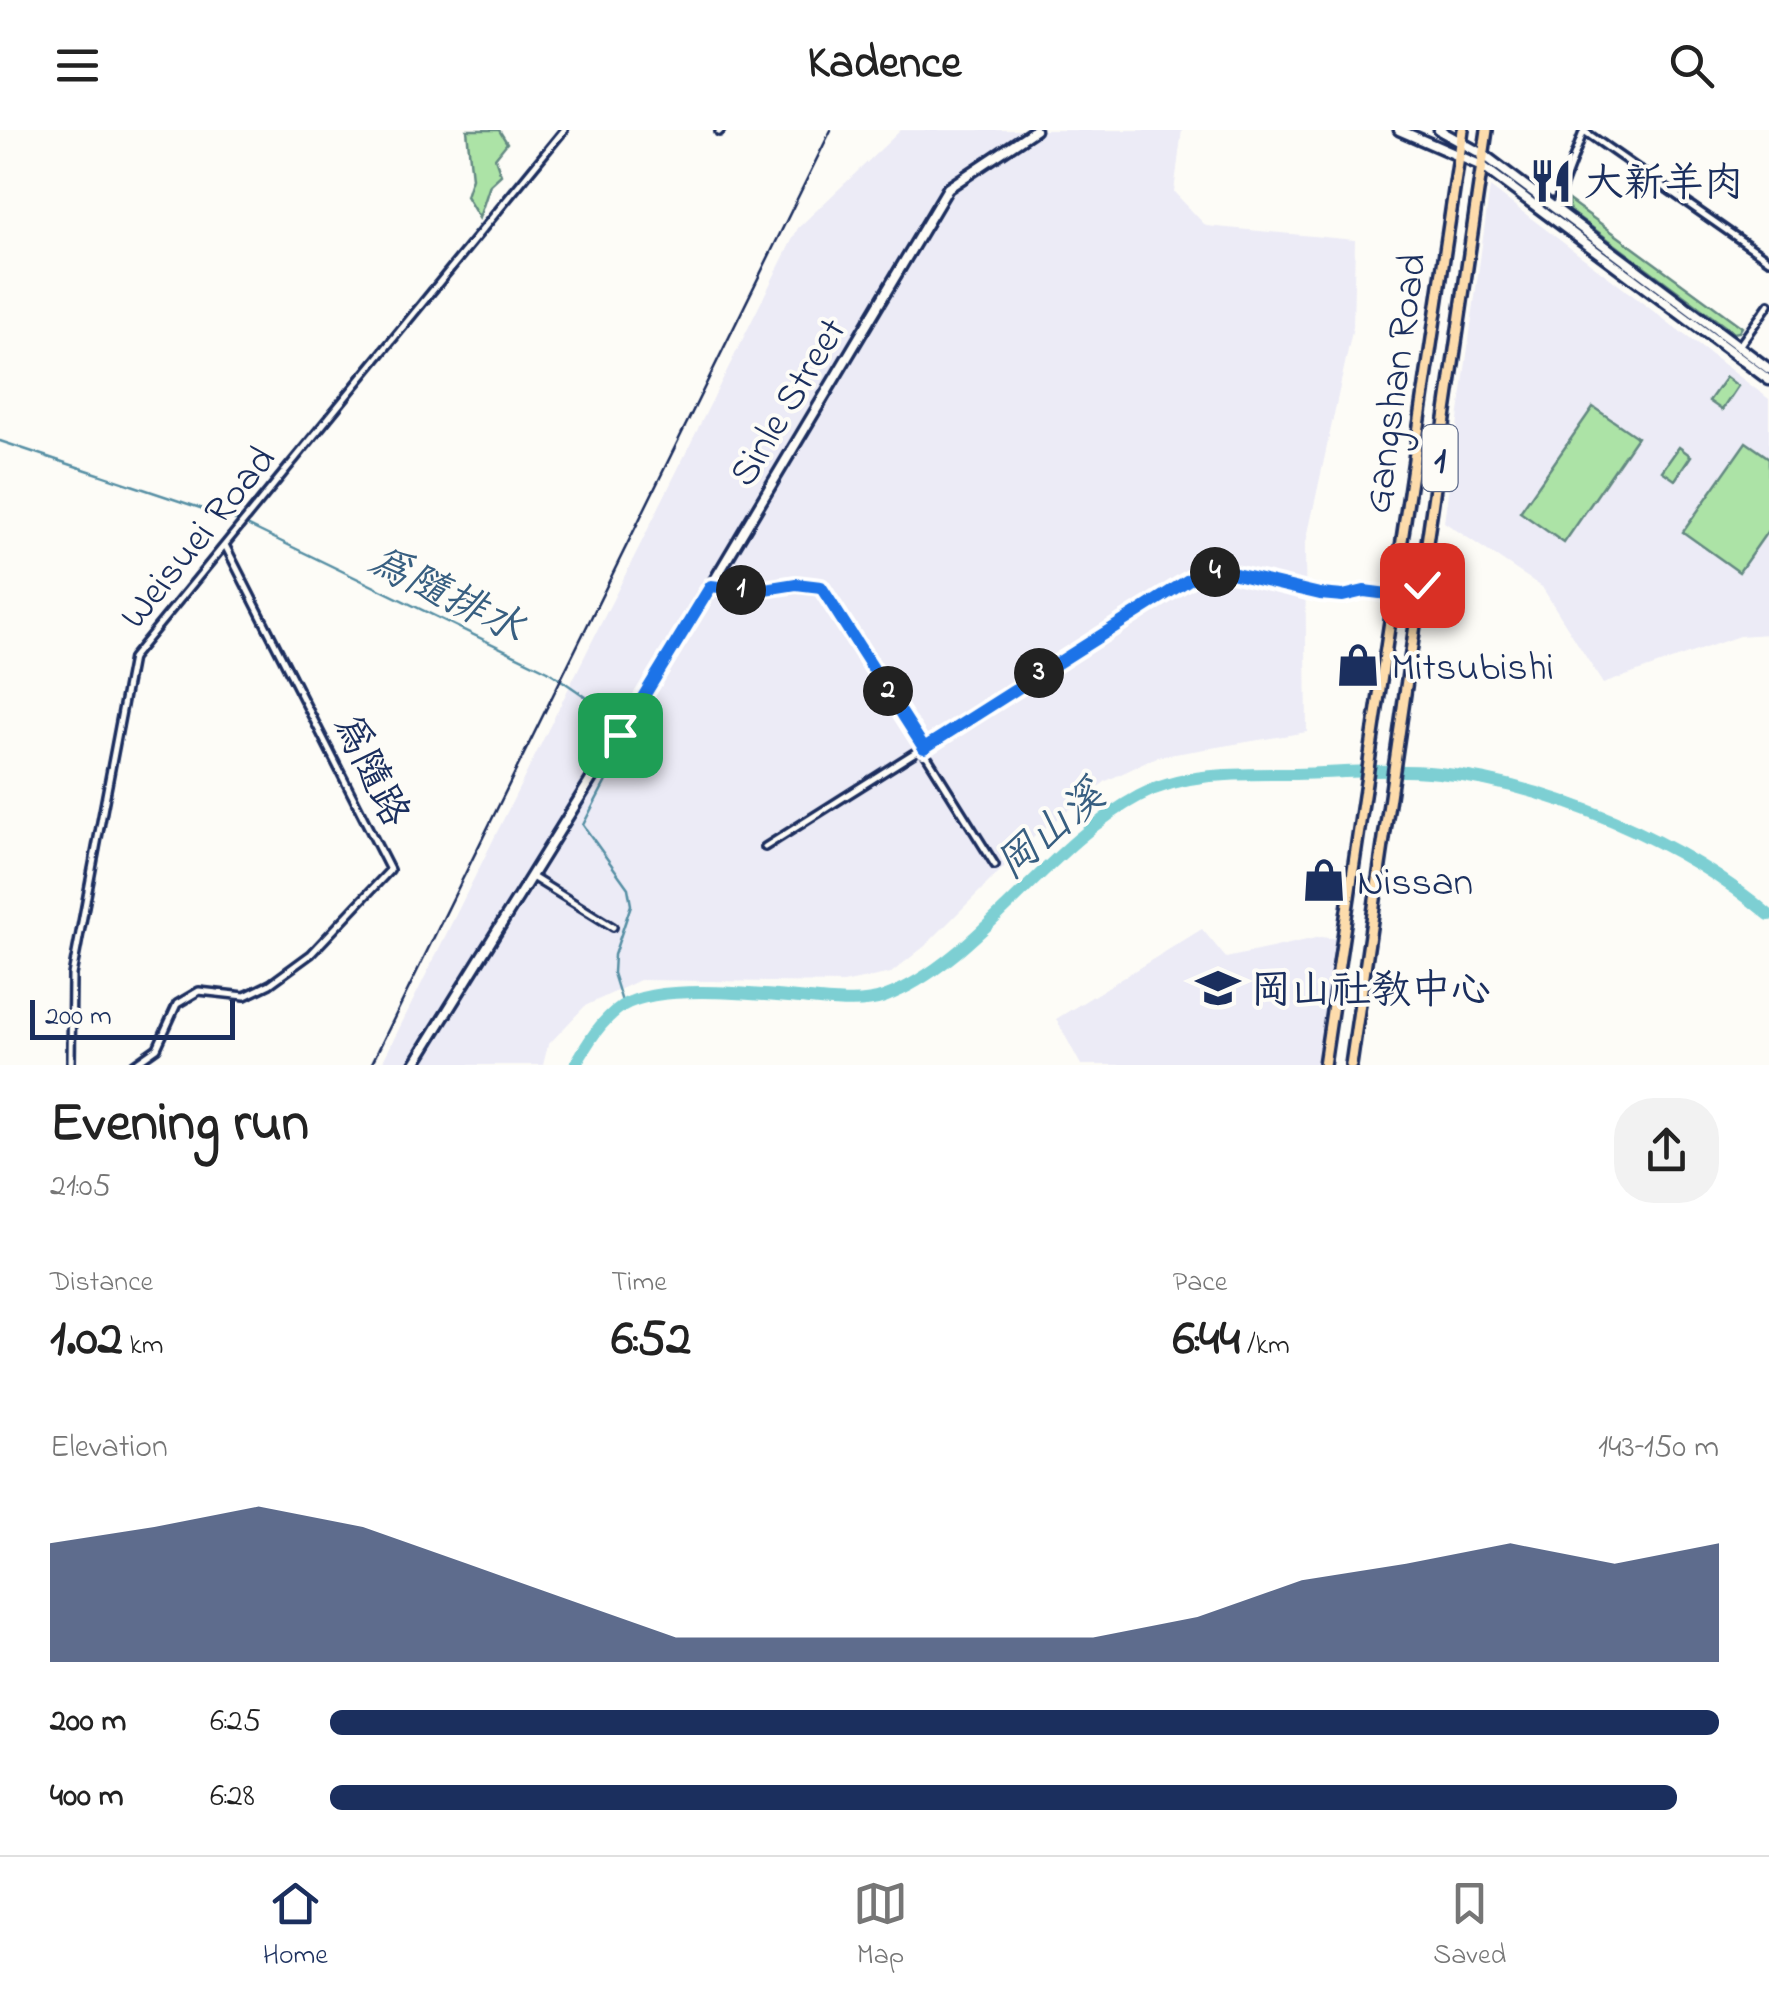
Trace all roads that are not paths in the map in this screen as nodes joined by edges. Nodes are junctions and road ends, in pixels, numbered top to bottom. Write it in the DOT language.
graph roads {
  1 [pos="564,130"];
  2 [pos="1036,130"];
  3 [pos="1399,130"];
  4 [pos="1439,130"];
  5 [pos="1463,130"];
  6 [pos="1487,130"];
  7 [pos="1584,130"];
  8 [pos="1461,142"];
  9 [pos="1484,154"];
  10 [pos="1457,157"];
  11 [pos="1482,166"];
  12 [pos="1553,212"];
  13 [pos="1769,260"];
  14 [pos="1769,304"];
  15 [pos="1737,350"];
  16 [pos="1769,369"];
  17 [pos="1769,380"];
  18 [pos="225,544"];
  19 [pos="711,586"];
  20 [pos="1392,594"];
  21 [pos="1420,598"];
  22 [pos="924,748"];
  23 [pos="766,847"];
  24 [pos="995,865"];
  25 [pos="530,875"];
  26 [pos="613,926"];
  27 [pos="71,1065"];
  28 [pos="133,1065"];
  29 [pos="414,1065"];
  30 [pos="1324,1065"];
  31 [pos="1351,1065"];
  1 -- 18 [label="street, Weisuei Road"];
  2 -- 19 [label="street, Sinle Street"];
  3 -- 10 [label="street"];
  4 -- 8 [label="street"];
  5 -- 8 [label="main road, 1"];
  6 -- 9 [label="main road, 1"];
  7 -- 12 [label="street"];
  7 -- 13 [label="street"];
  8 -- 9 [label="street"];
  8 -- 10 [label="main road, 1"];
  9 -- 11 [label="main road, 1"];
  9 -- 12 [label="street"];
  10 -- 11 [label="street"];
  10 -- 20 [label="main road, Gangshan Road / 1"];
  11 -- 12 [label="street"];
  11 -- 21 [label="main road, Gangshan Road / 1"];
  12 -- 15 [label="street"];
  14 -- 15 [label="street"];
  15 -- 16 [label="street"];
  15 -- 17 [label="street"];
  18 -- 27 [label="street, Weisuei Road"];
  18 -- 28 [label="street, 為隨路"];
  19 -- 22 [label="street"];
  19 -- 25 [label="street, Sinle Street"];
  20 -- 21 [label="street"];
  20 -- 22 [label="street"];
  20 -- 30 [label="main road, Gangshan Road / 1"];
  21 -- 31 [label="main road, Gangshan Road / 1"];
  22 -- 23 [label="street"];
  22 -- 24 [label="street"];
  25 -- 26 [label="street"];
  25 -- 29 [label="street, Sinle Street"];
}
